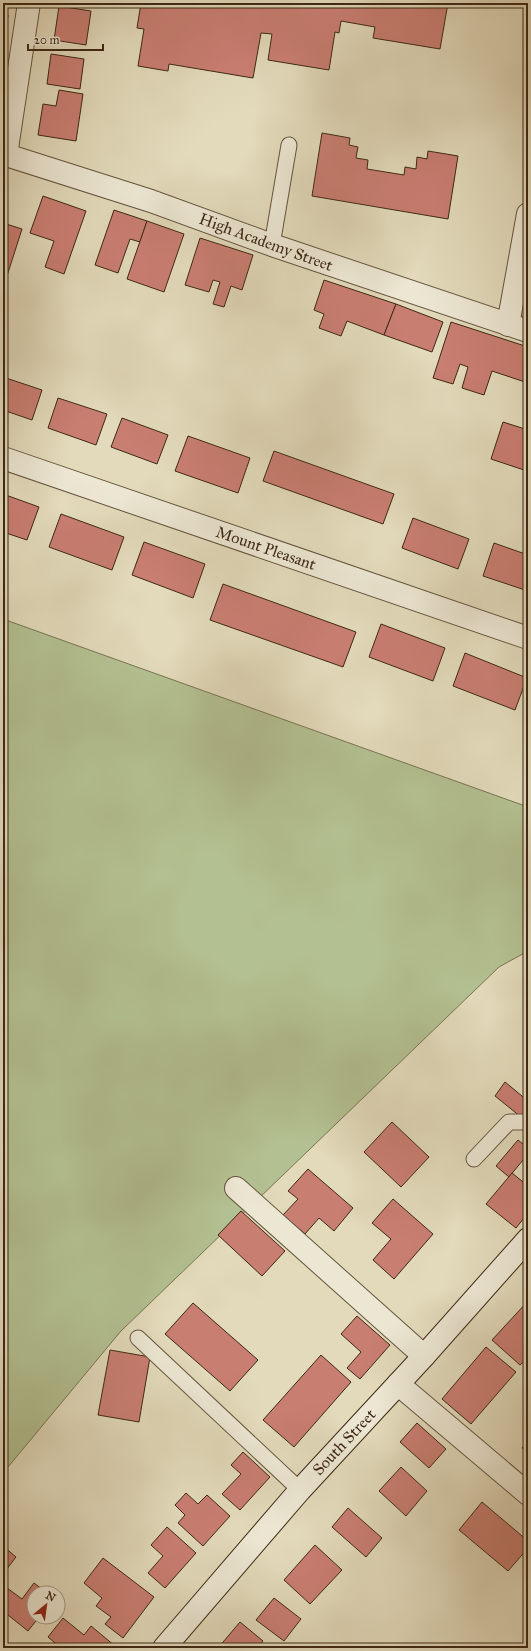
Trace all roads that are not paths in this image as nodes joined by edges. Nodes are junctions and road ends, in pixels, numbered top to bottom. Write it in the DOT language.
graph roads {
  1 [pos="29,3"];
  2 [pos="289,145"];
  3 [pos="4,155"];
  4 [pos="528,214"];
  5 [pos="272,245"];
  6 [pos="518,328"];
  7 [pos="3,458"];
  8 [pos="528,638"];
  9 [pos="528,1122"];
  10 [pos="474,1159"];
  11 [pos="236,1188"];
  12 [pos="528,1240"];
  13 [pos="138,1338"];
  14 [pos="424,1356"];
  15 [pos="398,1384"];
  16 [pos="300,1490"];
  17 [pos="528,1494"];
  18 [pos="164,1648"];
  1 -- 3 [label="street"];
  2 -- 5 [label="lane"];
  3 -- 5 [label="street, High Academy Street"];
  4 -- 6 [label="street"];
  5 -- 6 [label="street, High Academy Street"];
  7 -- 8 [label="street, Mount Pleasant"];
  9 -- 10 [label="lane"];
  11 -- 14 [label="street"];
  12 -- 14 [label="street, South Street"];
  13 -- 16 [label="lane"];
  14 -- 15 [label="street, South Street"];
  15 -- 16 [label="street, South Street"];
  15 -- 17 [label="street"];
  16 -- 18 [label="street, South Street"];
}
